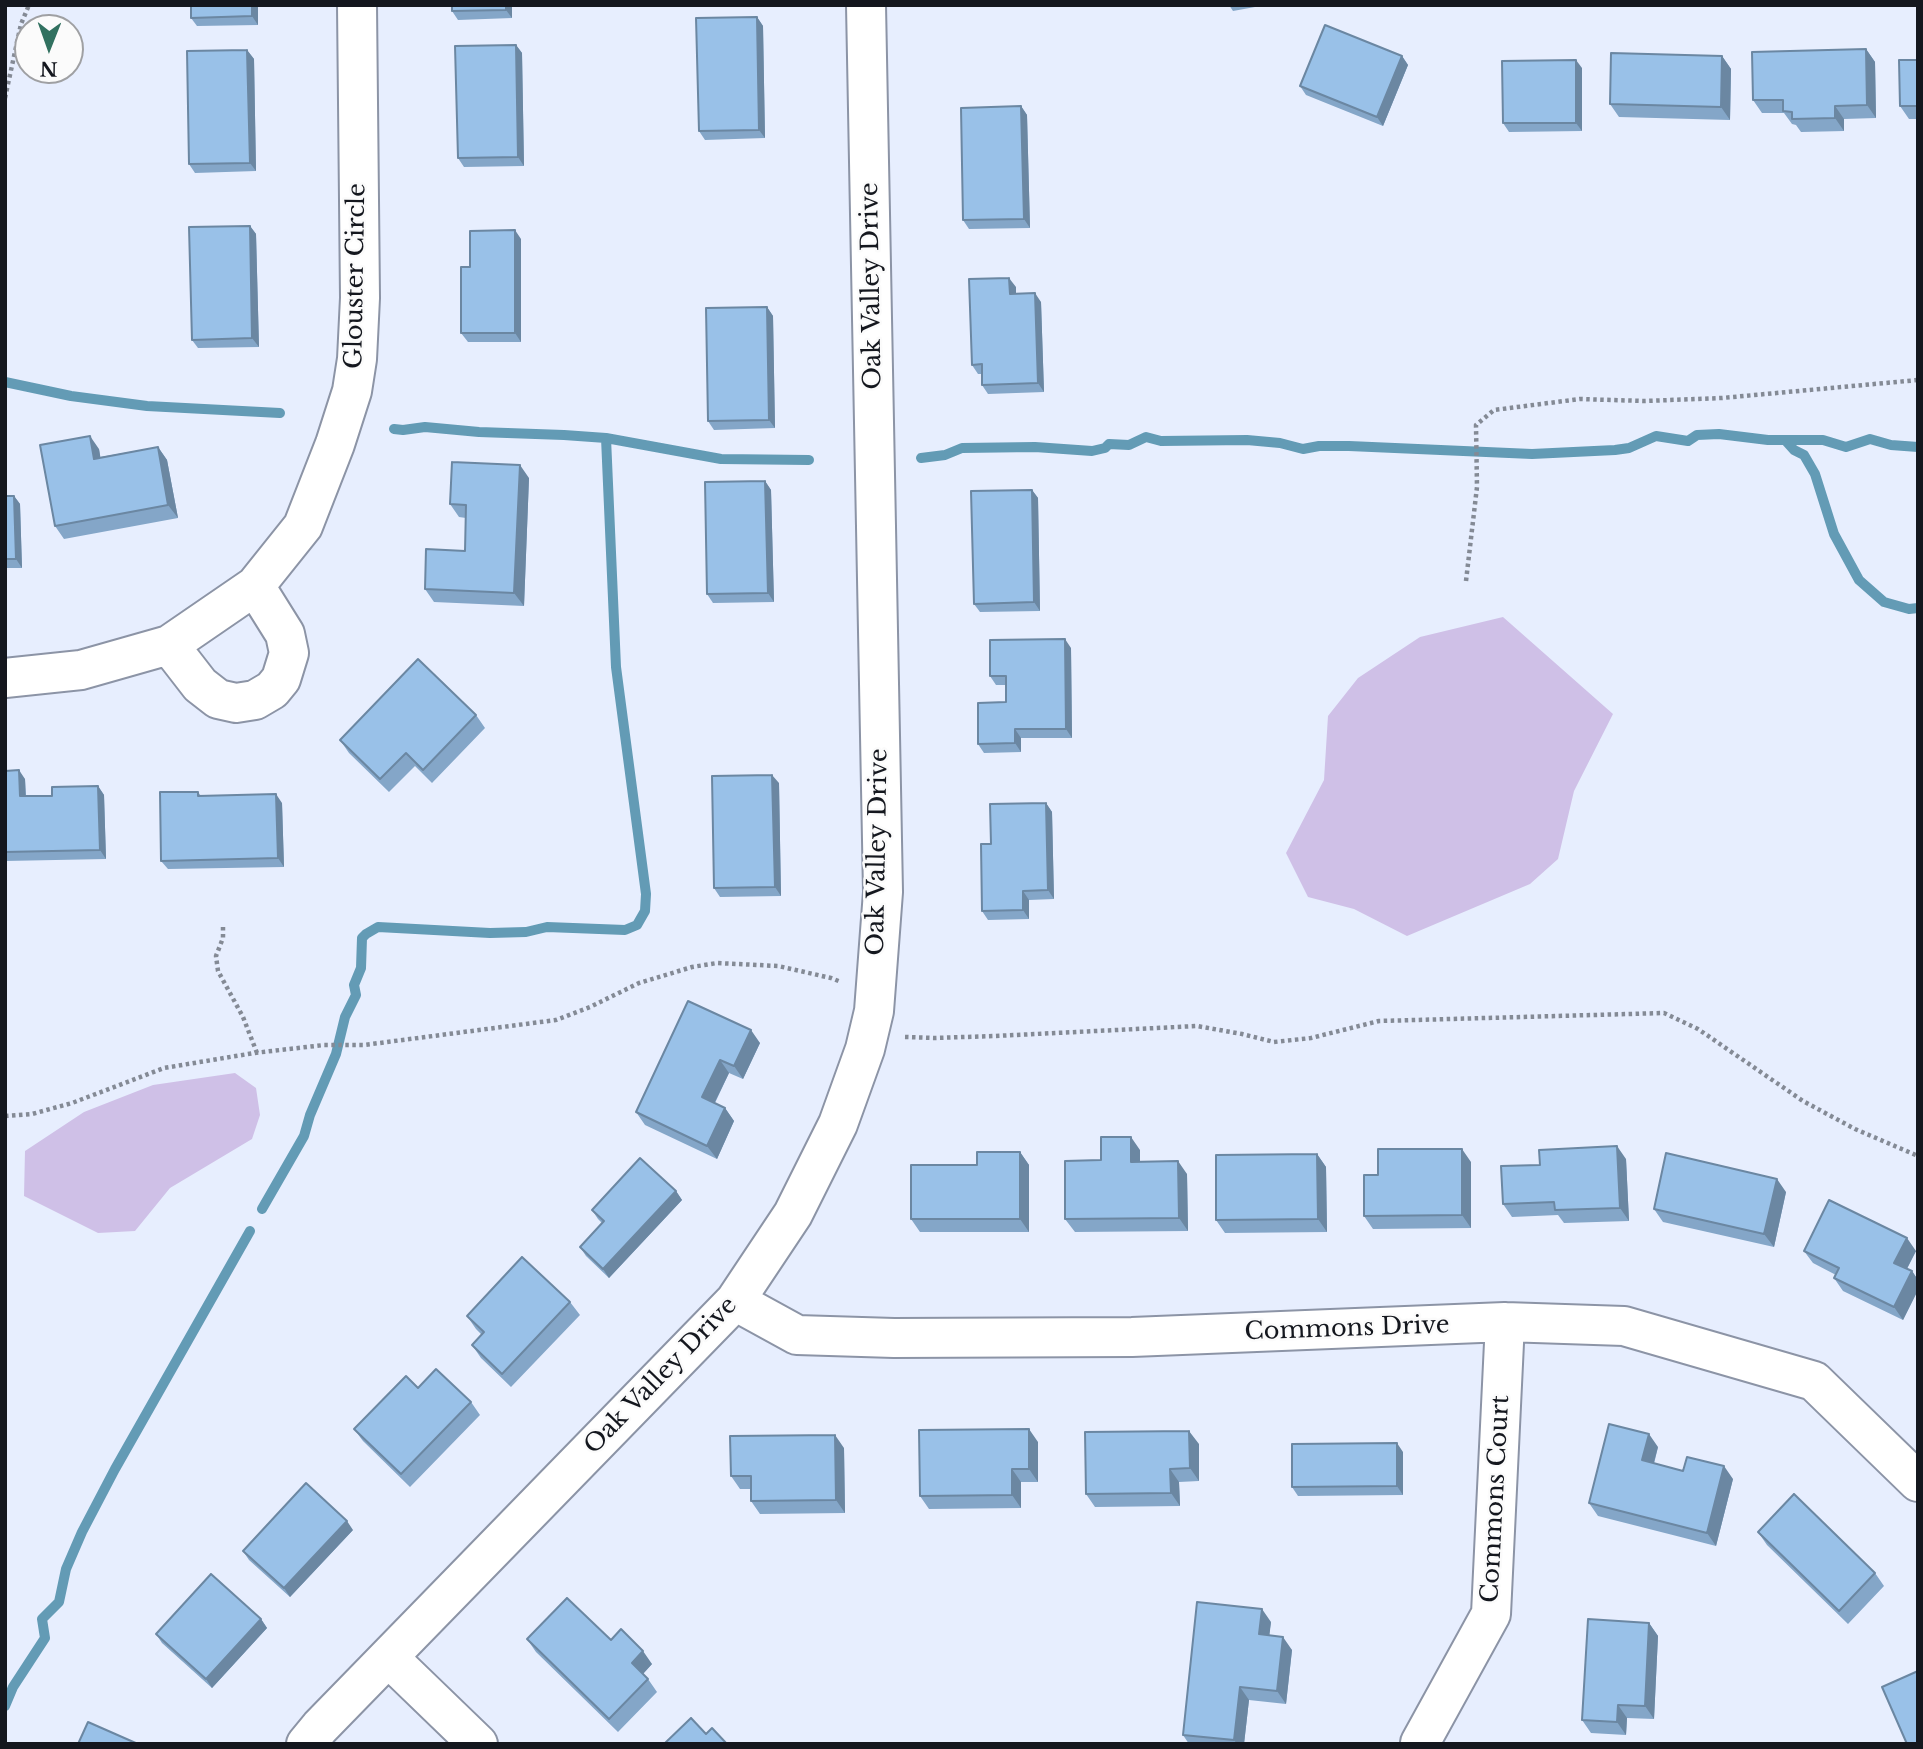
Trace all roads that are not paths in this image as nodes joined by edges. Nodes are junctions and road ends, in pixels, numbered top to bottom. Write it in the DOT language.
graph roads {
  1 [pos="357,5"];
  2 [pos="866,5"];
  3 [pos="255,586"];
  4 [pos="169,645"];
  5 [pos="5,678"];
  6 [pos="735,1301"];
  7 [pos="1505,1322"];
  8 [pos="1918,1482"];
  9 [pos="389,1658"];
  10 [pos="1420,1743"];
  11 [pos="306,1744"];
  12 [pos="478,1744"];
  1 -- 3 [label="street, Glouster Circle"];
  2 -- 6 [label="street, Oak Valley Drive"];
  3 -- 4 [label="street, Glouster Circle"];
  3 -- 4 [label="street"];
  4 -- 5 [label="street, Glouster Circle"];
  6 -- 7 [label="street, Commons Drive"];
  6 -- 9 [label="street, Oak Valley Drive"];
  7 -- 8 [label="street, Commons Drive"];
  7 -- 10 [label="street, Commons Court"];
  9 -- 11 [label="street, Oak Valley Drive"];
  9 -- 12 [label="street"];
}
